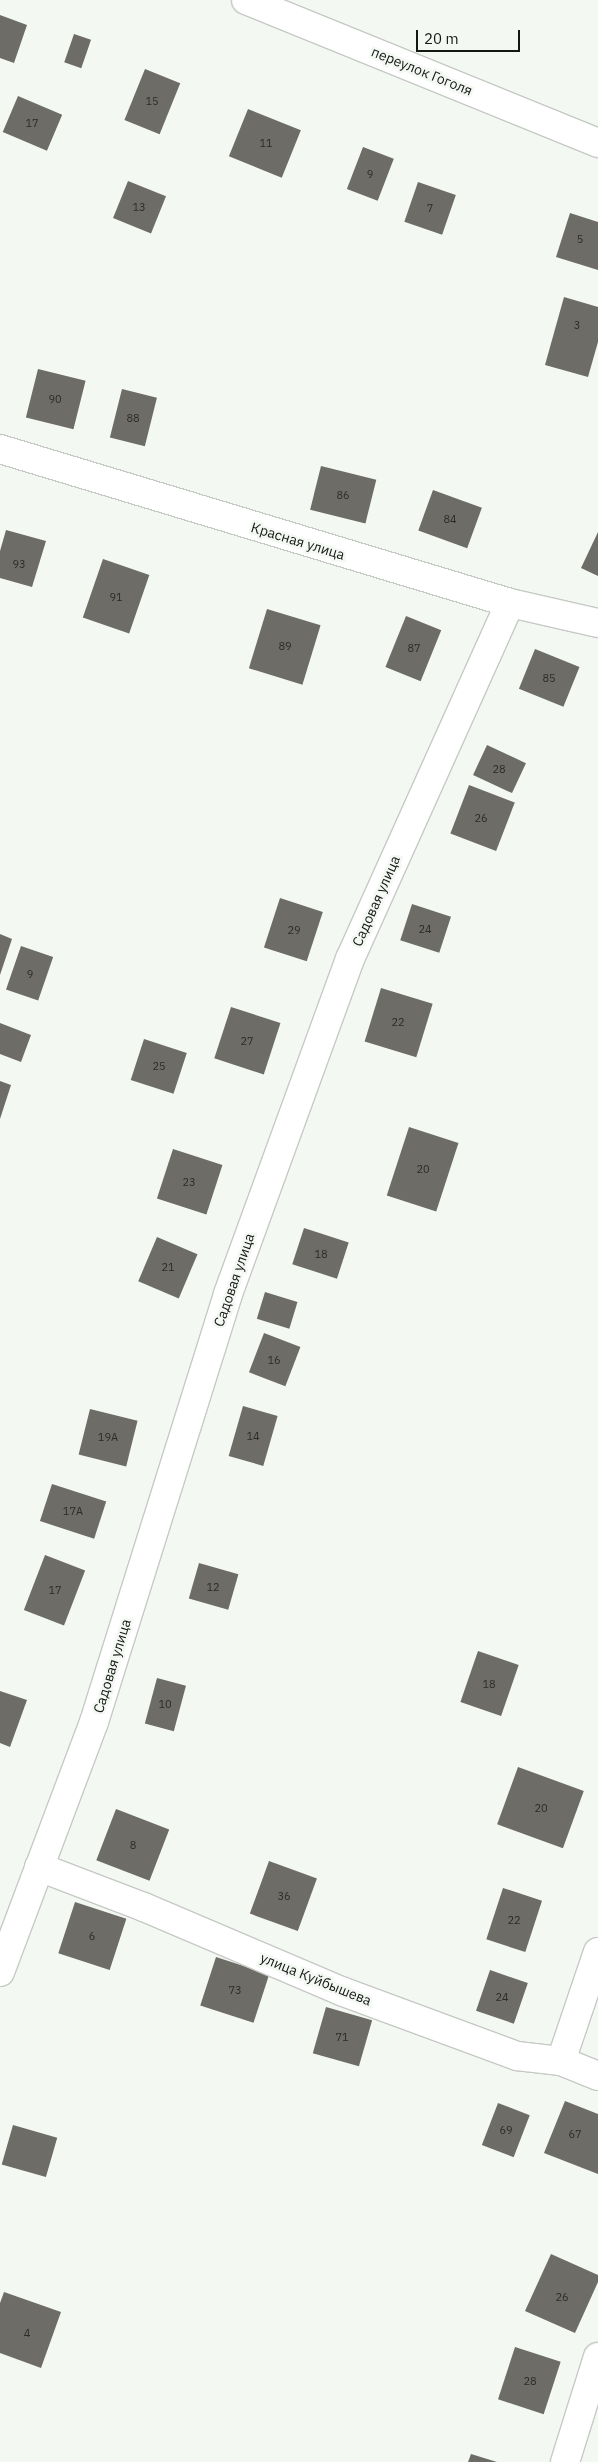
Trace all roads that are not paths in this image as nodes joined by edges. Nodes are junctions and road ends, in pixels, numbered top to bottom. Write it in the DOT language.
graph roads {
  1 [pos="246,0"];
  2 [pos="598,143"];
  3 [pos="0,449"];
  4 [pos="510,603"];
  5 [pos="598,623"];
  6 [pos="39,1867"];
  7 [pos="598,1952"];
  8 [pos="0,1972"];
  9 [pos="561,2061"];
  10 [pos="598,2076"];
  11 [pos="598,2357"];
  12 [pos="565,2462"];
  1 -- 2 [label="street, переулок Гоголя"];
  3 -- 4 [label="street, Красная улица"];
  4 -- 5 [label="street, Красная улица"];
  4 -- 6 [label="street, Садовая улица"];
  6 -- 8 [label="street, Садовая улица"];
  6 -- 9 [label="street, улица Куйбышева"];
  7 -- 9 [label="street"];
  9 -- 10 [label="street, улица Куйбышева"];
  11 -- 12 [label="street"];
}
